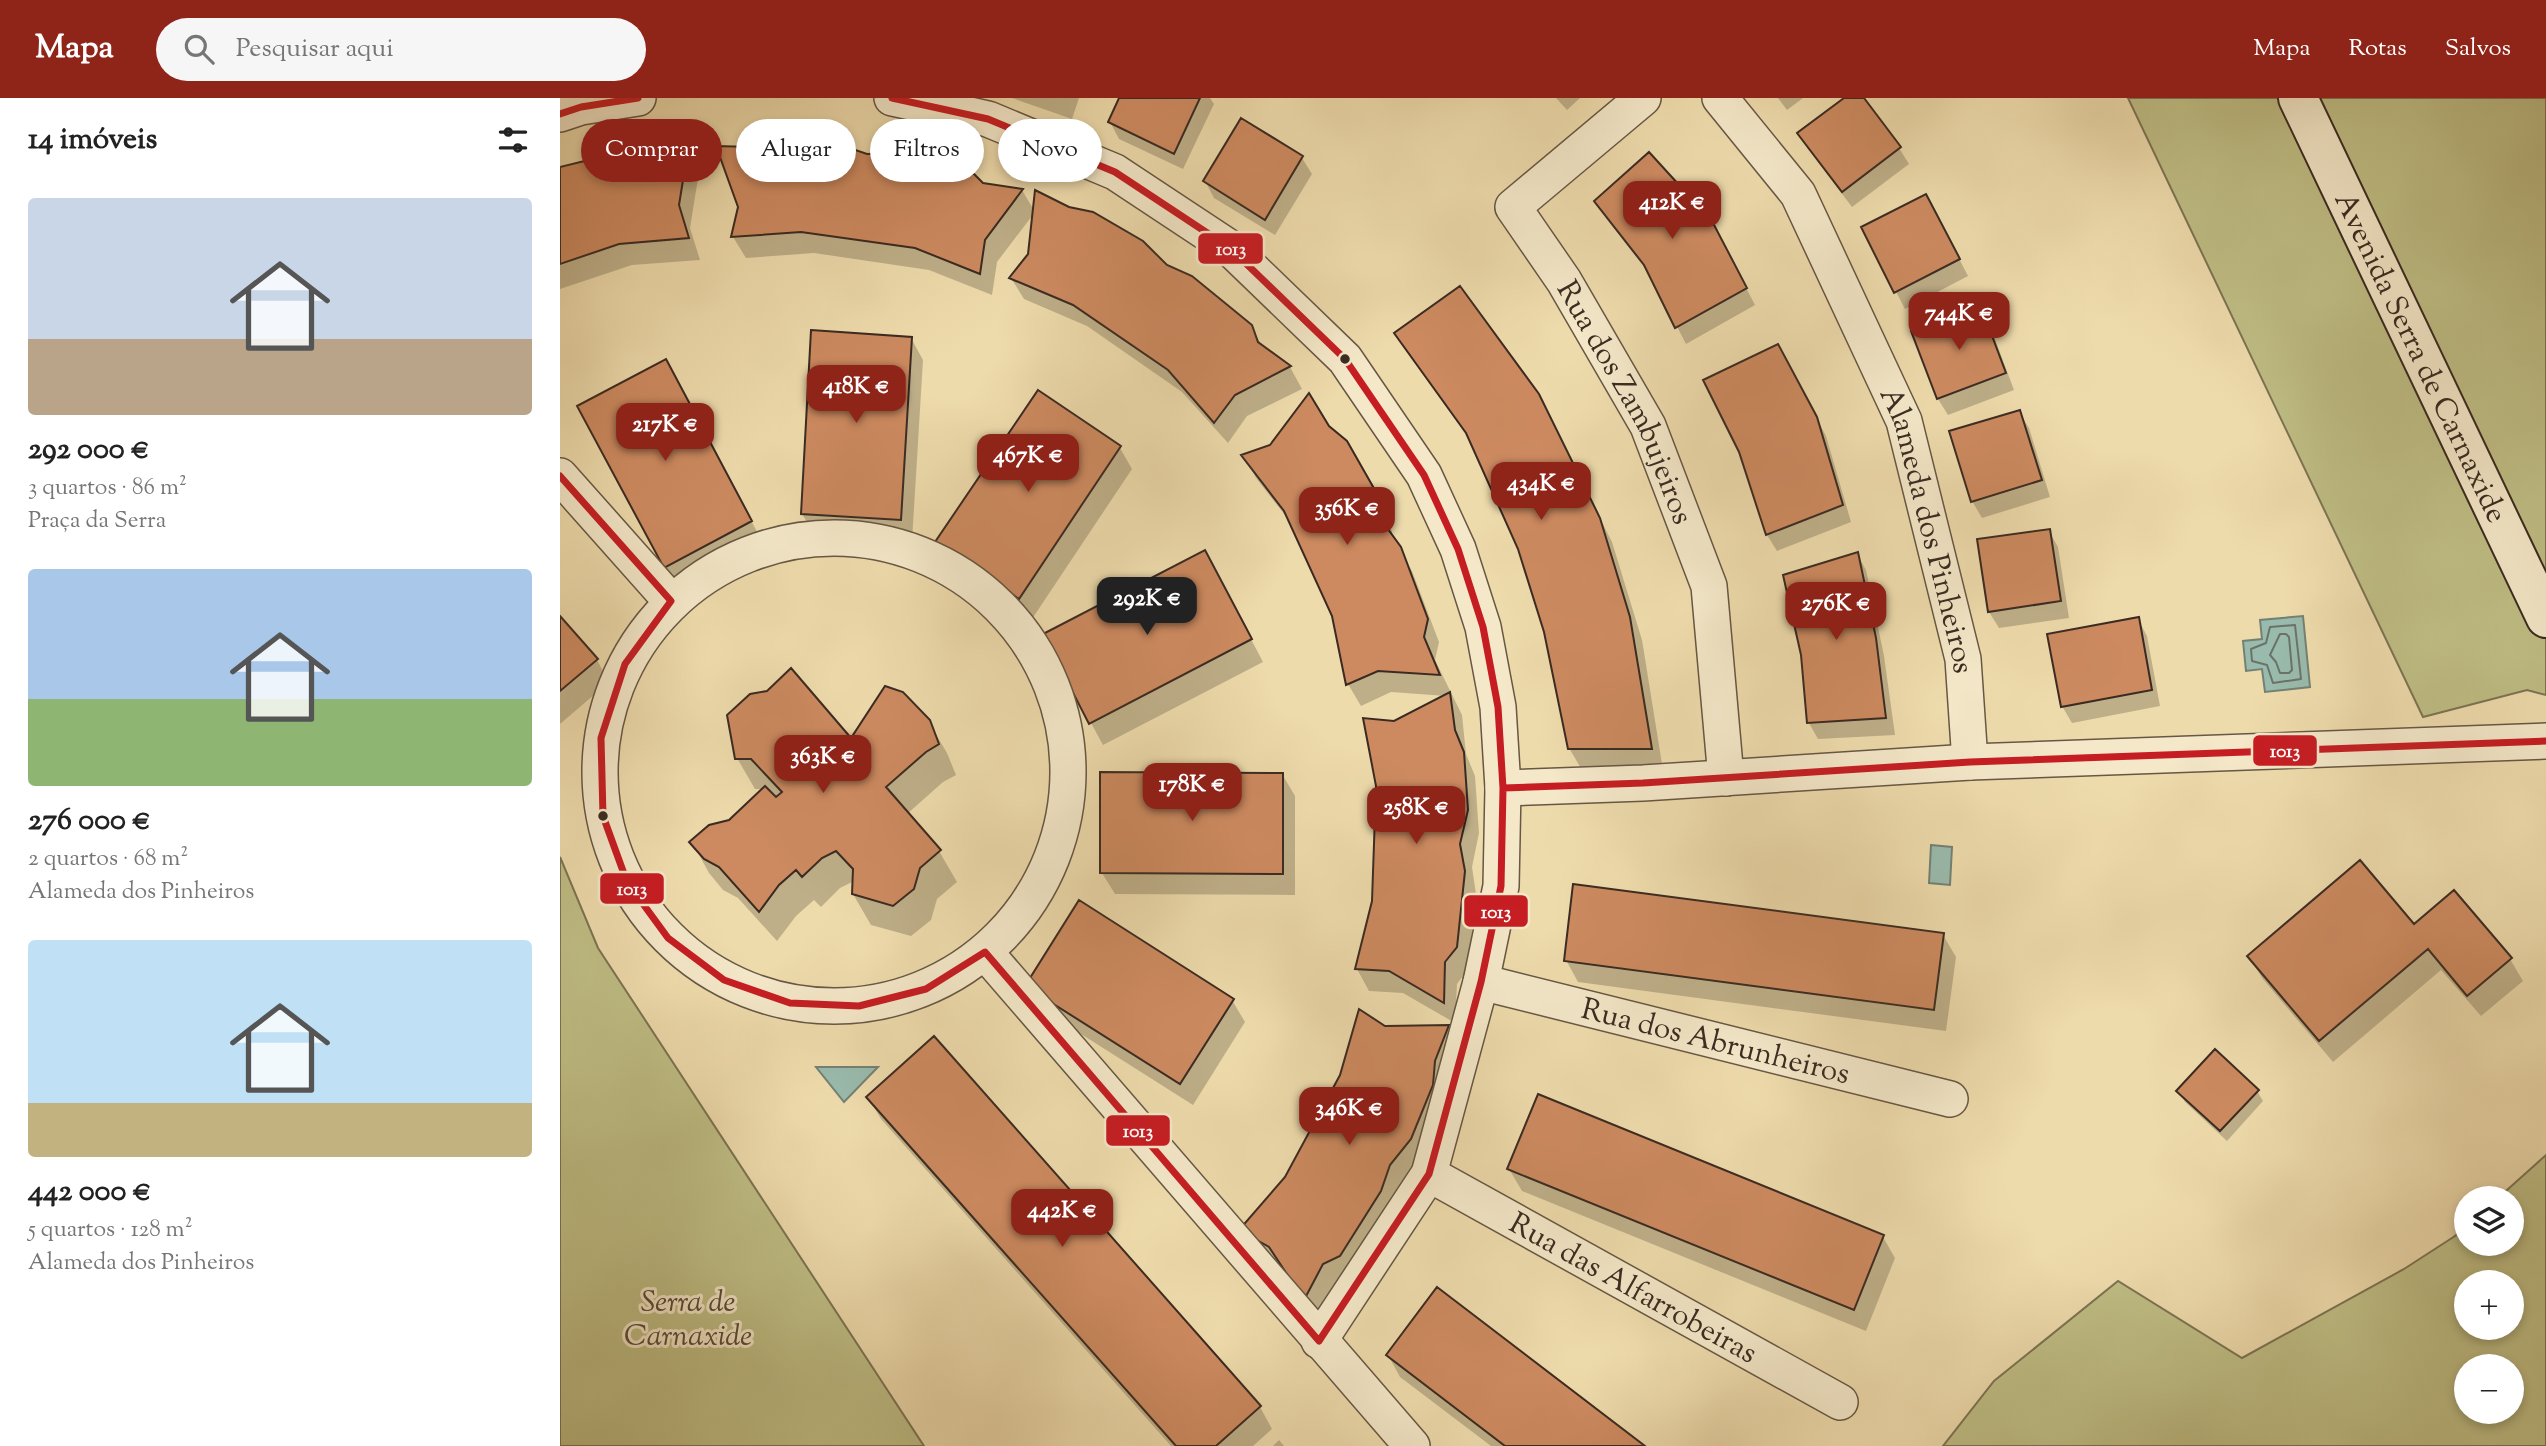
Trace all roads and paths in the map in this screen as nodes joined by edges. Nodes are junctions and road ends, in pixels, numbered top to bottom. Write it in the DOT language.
graph roads {
  1 [pos="638,98"];
  2 [pos="892,98"];
  3 [pos="1643,98"];
  4 [pos="1720,98"];
  5 [pos="2298,98"];
  6 [pos="560,114"];
  7 [pos="560,476"];
  8 [pos="671,601"];
  9 [pos="2546,618"];
  10 [pos="2546,740"];
  11 [pos="1970,762"];
  12 [pos="1726,778"];
  13 [pos="1503,788"];
  14 [pos="985,952"];
  15 [pos="1481,982"];
  16 [pos="1950,1098"];
  17 [pos="1429,1174"];
  18 [pos="1320,1341"];
  19 [pos="1840,1402"];
  20 [pos="1412,1446"];
  1 -- 6 [label="street"];
  2 -- 13 [label="street"];
  3 -- 12 [label="street, Rua dos Zambujeiros"];
  4 -- 11 [label="street, Alameda dos Pinheiros"];
  5 -- 9 [label="street, Avenida Serra de Carnaxide"];
  7 -- 8 [label="street"];
  8 -- 14 [label="street"];
  8 -- 14 [label="street"];
  10 -- 11 [label="street"];
  11 -- 12 [label="street"];
  12 -- 13 [label="street"];
  13 -- 15 [label="street"];
  14 -- 18 [label="street"];
  15 -- 16 [label="street, Rua dos Abrunheiros"];
  15 -- 17 [label="street"];
  17 -- 18 [label="street"];
  17 -- 19 [label="street, Rua das Alfarrobeiras"];
  18 -- 20 [label="street"];
}
